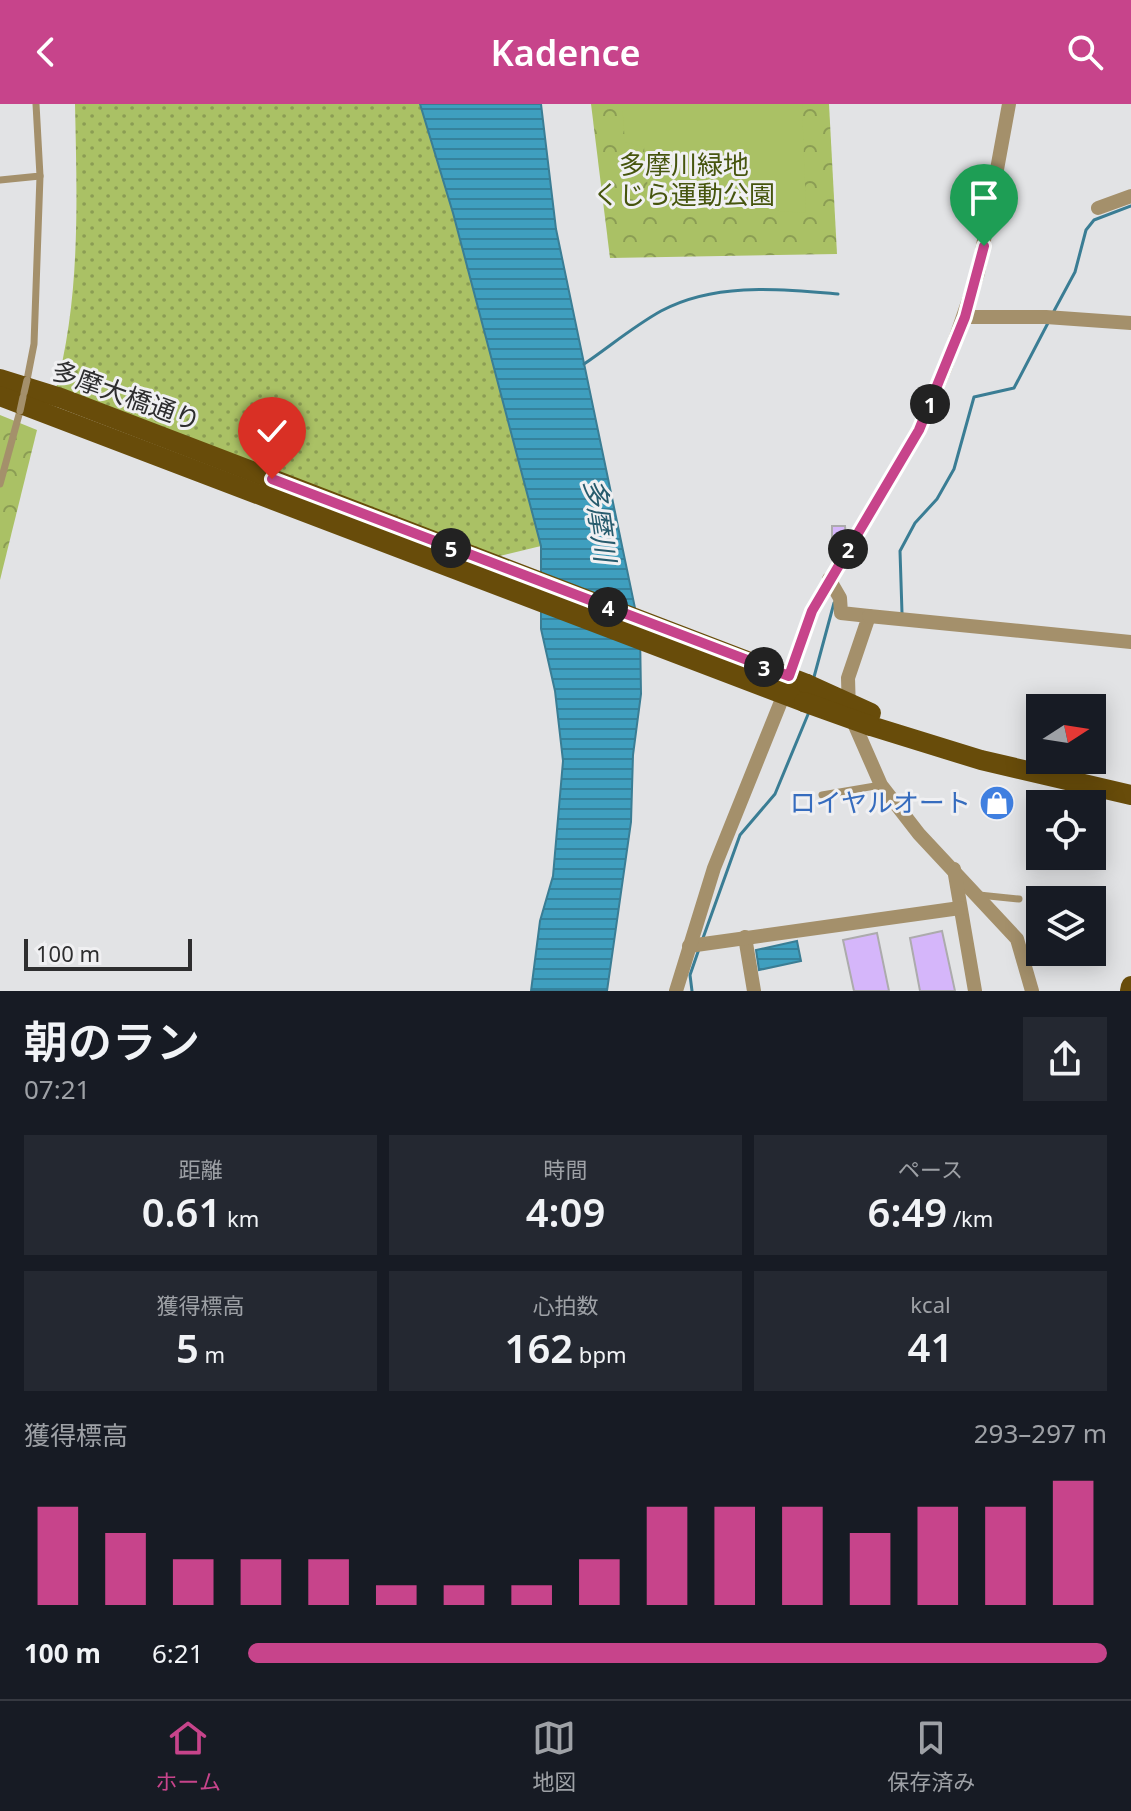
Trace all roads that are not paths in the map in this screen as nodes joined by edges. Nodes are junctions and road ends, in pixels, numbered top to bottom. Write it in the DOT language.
graph roads {
  1 [pos="36,104"];
  2 [pos="1009,104"];
  3 [pos="40,176"];
  4 [pos="0,180"];
  5 [pos="1131,196"];
  6 [pos="1098,208"];
  7 [pos="965,317"];
  8 [pos="1131,323"];
  9 [pos="0,379"];
  10 [pos="0,396"];
  11 [pos="0,484"];
  12 [pos="835,587"];
  13 [pos="869,616"];
  14 [pos="1131,642"];
  15 [pos="790,687"];
  16 [pos="881,785"];
  17 [pos="822,795"];
  18 [pos="1131,795"];
  19 [pos="954,868"];
  20 [pos="979,895"];
  21 [pos="1019,899"];
  22 [pos="960,908"];
  23 [pos="745,937"];
  24 [pos="697,945"];
  25 [pos="676,991"];
  26 [pos="754,991"];
  27 [pos="975,991"];
  28 [pos="1032,991"];
  1 -- 3 [label="lane"];
  2 -- 7 [label="street"];
  3 -- 4 [label="lane"];
  3 -- 11 [label="lane, bridge"];
  5 -- 6 [label="street"];
  7 -- 8 [label="street"];
  7 -- 12 [label="street"];
  9 -- 15 [label="main road, 多摩大橋通り"];
  10 -- 15 [label="main road, 多摩大橋通り"];
  12 -- 13 [label="street"];
  12 -- 15 [label="street"];
  13 -- 14 [label="street"];
  13 -- 16 [label="street"];
  15 -- 18 [label="main road, 多摩大橋通り, bridge"];
  15 -- 24 [label="street"];
  16 -- 17 [label="lane"];
  16 -- 19 [label="street"];
  19 -- 20 [label="street"];
  19 -- 22 [label="street"];
  20 -- 21 [label="lane"];
  20 -- 28 [label="street"];
  22 -- 23 [label="street"];
  22 -- 27 [label="street"];
  23 -- 24 [label="street"];
  23 -- 26 [label="street"];
  24 -- 25 [label="street"];
}
